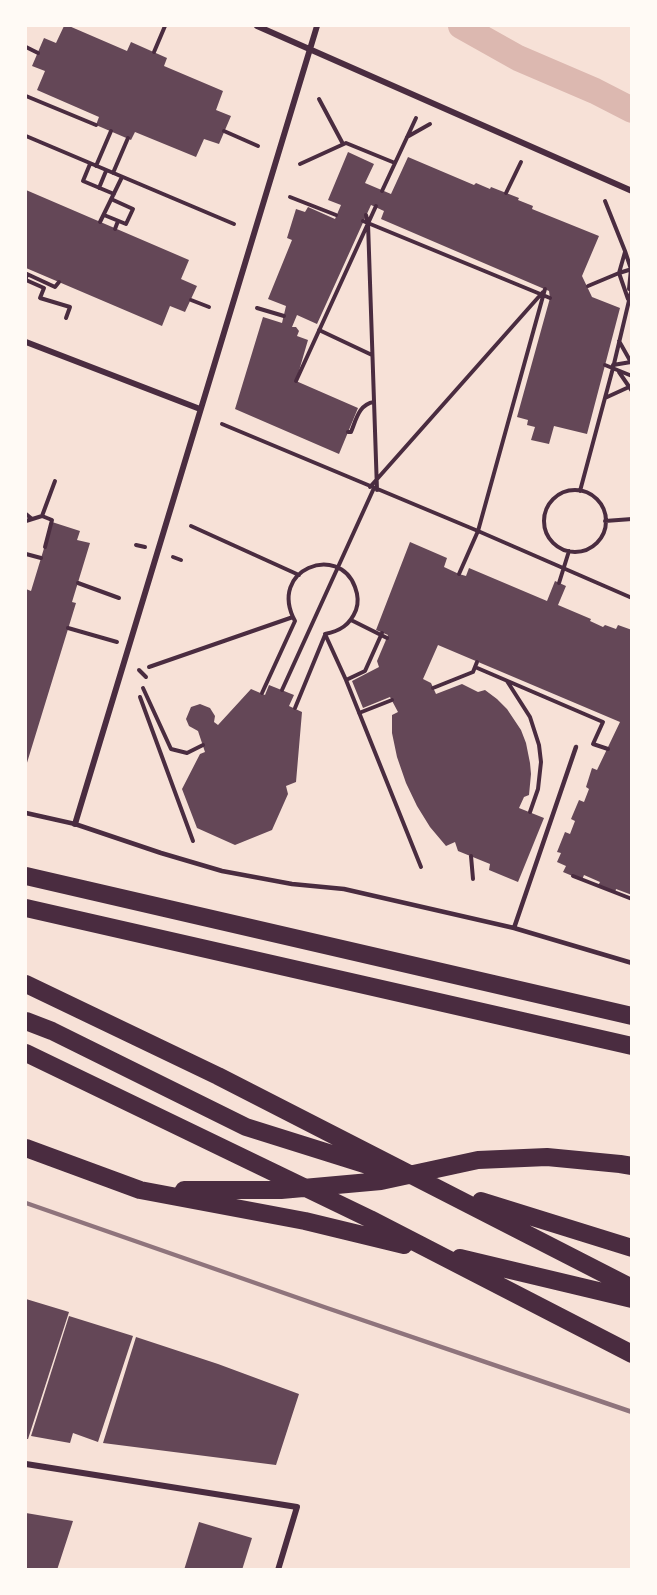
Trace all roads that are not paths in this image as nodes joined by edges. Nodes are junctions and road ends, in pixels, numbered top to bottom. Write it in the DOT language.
graph roads {
  1 [pos="257,26"];
  2 [pos="317,26"];
  3 [pos="310,49"];
  4 [pos="632,191"];
  5 [pos="26,342"];
  6 [pos="200,409"];
  7 [pos="576,747"];
  8 [pos="26,813"];
  9 [pos="75,824"];
  10 [pos="26,876"];
  11 [pos="26,908"];
  12 [pos="514,928"];
  13 [pos="632,963"];
  14 [pos="26,984"];
  15 [pos="632,1016"];
  16 [pos="26,1021"];
  17 [pos="632,1046"];
  18 [pos="26,1053"];
  19 [pos="26,1148"];
  20 [pos="632,1166"];
  21 [pos="140,1190"];
  22 [pos="632,1248"];
  23 [pos="632,1288"];
  24 [pos="632,1299"];
  25 [pos="632,1354"];
  26 [pos="26,1464"];
  27 [pos="278,1569"];
  1 -- 3 [label="street"];
  2 -- 3 [label="street"];
  3 -- 4 [label="street"];
  3 -- 6 [label="street"];
  5 -- 6 [label="street"];
  6 -- 9 [label="street"];
  7 -- 12 [label="lane"];
  8 -- 9 [label="lane"];
  9 -- 12 [label="lane"];
  10 -- 15 [label="highway"];
  11 -- 17 [label="highway"];
  12 -- 13 [label="lane"];
  14 -- 23 [label="highway"];
  16 -- 22 [label="highway"];
  18 -- 25 [label="highway"];
  19 -- 21 [label="highway"];
  20 -- 21 [label="highway"];
  21 -- 24 [label="highway"];
  26 -- 27 [label="street"];
}
